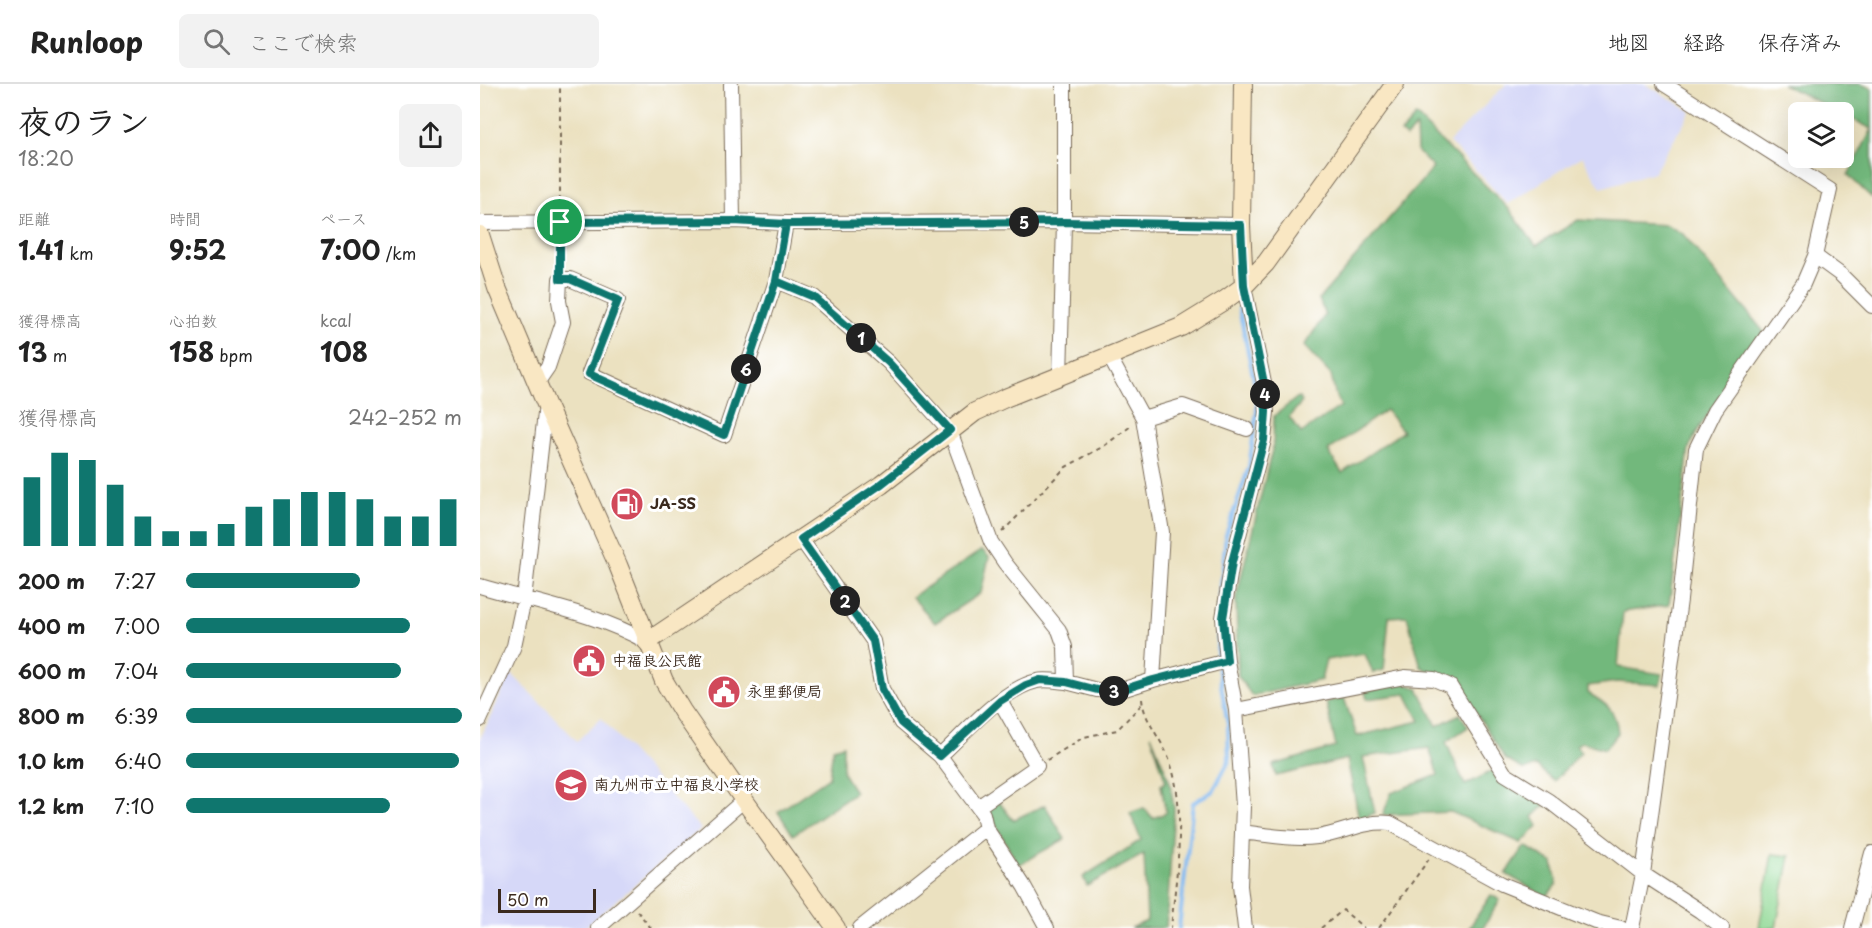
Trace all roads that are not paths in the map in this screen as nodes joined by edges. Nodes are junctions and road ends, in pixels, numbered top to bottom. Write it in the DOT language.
graph roads {
  1 [pos="731,84"];
  2 [pos="1064,84"];
  3 [pos="1243,84"];
  4 [pos="1395,84"];
  5 [pos="1664,84"];
  6 [pos="734,221"];
  7 [pos="1064,222"];
  8 [pos="480,223"];
  9 [pos="786,224"];
  10 [pos="1241,225"];
  11 [pos="480,235"];
  12 [pos="1815,256"];
  13 [pos="776,281"];
  14 [pos="1244,286"];
  15 [pos="1872,306"];
  16 [pos="1109,356"];
  17 [pos="1060,376"];
  18 [pos="537,383"];
  19 [pos="546,404"];
  20 [pos="1143,417"];
  21 [pos="1247,429"];
  22 [pos="950,430"];
  23 [pos="801,539"];
  24 [pos="480,586"];
  25 [pos="524,599"];
  26 [pos="647,642"];
  27 [pos="1220,662"];
  28 [pos="1066,682"];
  29 [pos="1147,682"];
  30 [pos="1000,701"];
  31 [pos="1236,710"];
  32 [pos="480,720"];
  33 [pos="940,756"];
  34 [pos="744,800"];
  35 [pos="978,807"];
  36 [pos="986,828"];
  37 [pos="1242,832"];
  38 [pos="1872,853"];
  39 [pos="1643,874"];
  40 [pos="598,928"];
  41 [pos="836,928"];
  42 [pos="860,928"];
  43 [pos="1047,928"];
  44 [pos="1245,928"];
  45 [pos="1621,928"];
  46 [pos="1632,928"];
  47 [pos="1722,928"];
  48 [pos="1852,928"];
  1 -- 6 [label="street"];
  2 -- 7 [label="street"];
  3 -- 10 [label="street"];
  4 -- 14 [label="street"];
  5 -- 12 [label="street"];
  6 -- 8 [label="street"];
  6 -- 9 [label="street"];
  7 -- 9 [label="street"];
  7 -- 10 [label="street"];
  7 -- 17 [label="street"];
  9 -- 13 [label="street"];
  10 -- 14 [label="street"];
  11 -- 18 [label="street"];
  12 -- 15 [label="street"];
  12 -- 39 [label="street"];
  13 -- 18 [label="street"];
  13 -- 22 [label="street"];
  14 -- 16 [label="street"];
  14 -- 27 [label="street"];
  16 -- 17 [label="street"];
  16 -- 20 [label="street"];
  17 -- 22 [label="street"];
  18 -- 19 [label="street"];
  19 -- 25 [label="street"];
  19 -- 26 [label="street"];
  20 -- 21 [label="street"];
  20 -- 29 [label="street"];
  22 -- 23 [label="street"];
  22 -- 28 [label="street"];
  23 -- 26 [label="street"];
  23 -- 33 [label="street"];
  24 -- 25 [label="street"];
  25 -- 26 [label="street"];
  25 -- 32 [label="street"];
  26 -- 34 [label="street"];
  27 -- 29 [label="street"];
  27 -- 31 [label="street"];
  28 -- 29 [label="street"];
  28 -- 30 [label="street"];
  30 -- 33 [label="street"];
  30 -- 35 [label="street"];
  31 -- 37 [label="street"];
  31 -- 39 [label="street"];
  33 -- 35 [label="street"];
  34 -- 40 [label="street"];
  34 -- 41 [label="street"];
  35 -- 36 [label="street"];
  36 -- 42 [label="street"];
  36 -- 43 [label="street"];
  37 -- 44 [label="street"];
  37 -- 45 [label="street"];
  38 -- 48 [label="street"];
  39 -- 46 [label="street"];
  39 -- 47 [label="street"];
}
